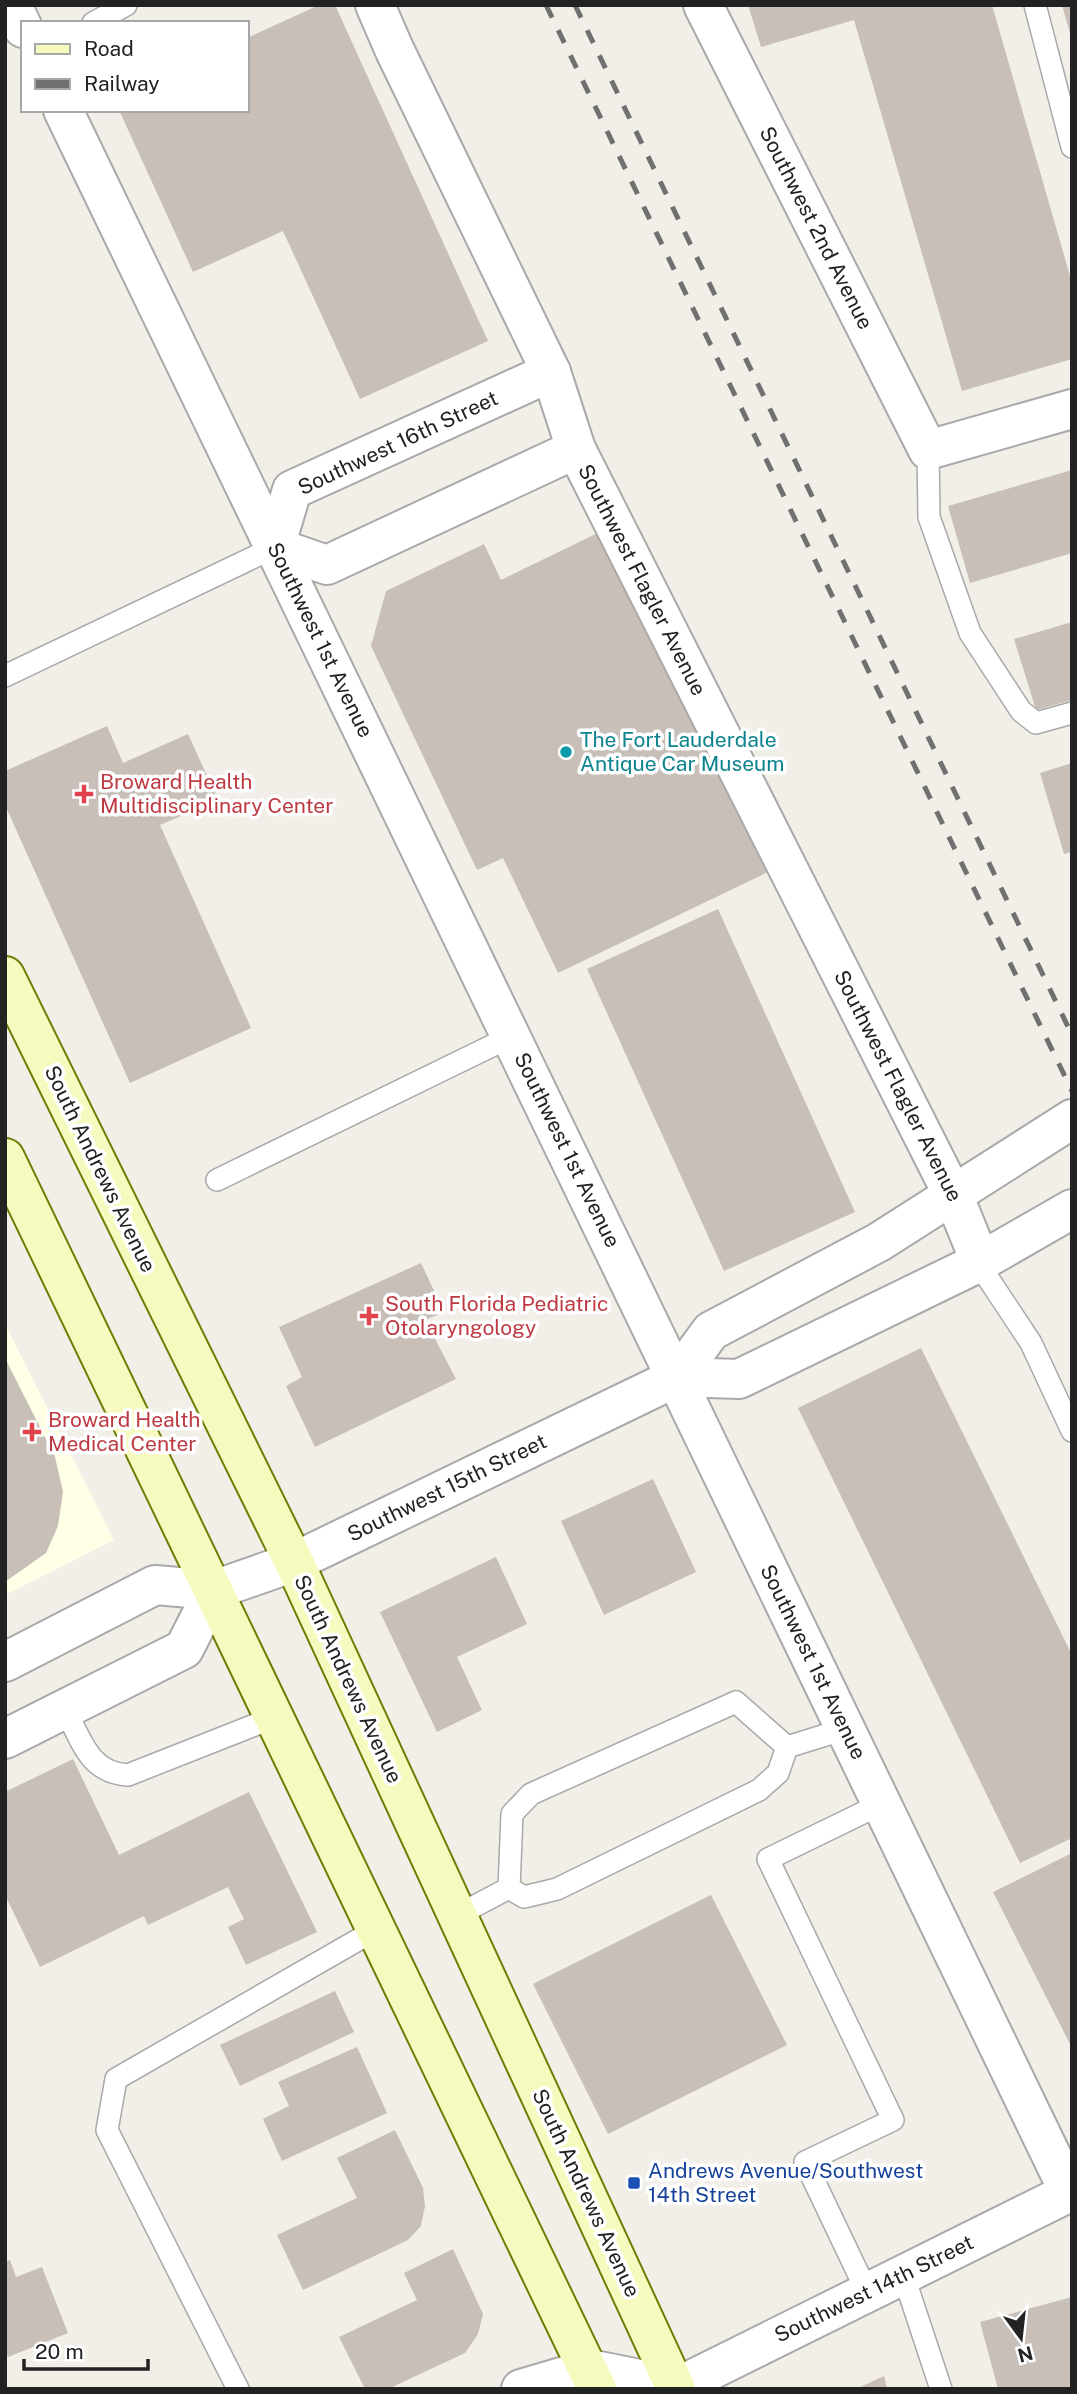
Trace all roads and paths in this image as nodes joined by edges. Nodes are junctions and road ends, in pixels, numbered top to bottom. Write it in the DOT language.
graph roads {
  1 [pos="12,5"];
  2 [pos="126,5"];
  3 [pos="375,5"];
  4 [pos="703,5"];
  5 [pos="1035,5"];
  6 [pos="97,21"];
  7 [pos="21,24"];
  8 [pos="64,112"];
  9 [pos="1072,147"];
  10 [pos="551,372"];
  11 [pos="1072,409"];
  12 [pos="576,449"];
  13 [pos="928,450"];
  14 [pos="275,547"];
  15 [pos="5,676"];
  16 [pos="1072,713"];
  17 [pos="5,976"];
  18 [pos="512,1035"];
  19 [pos="1072,1119"];
  20 [pos="5,1158"];
  21 [pos="217,1180"];
  22 [pos="954,1197"];
  23 [pos="1072,1209"];
  24 [pos="979,1262"];
  25 [pos="677,1377"];
  26 [pos="1072,1431"];
  27 [pos="294,1562"];
  28 [pos="214,1590"];
  29 [pos="5,1662"];
  30 [pos="66,1711"];
  31 [pos="275,1717"];
  32 [pos="845,1729"];
  33 [pos="5,1739"];
  34 [pos="787,1747"];
  35 [pos="881,1804"];
  36 [pos="509,1888"];
  37 [pos="458,1915"];
  38 [pos="377,1929"];
  39 [pos="1070,2192"];
  40 [pos="903,2274"];
  41 [pos="867,2292"];
  42 [pos="593,2379"];
  43 [pos="675,2388"];
  44 [pos="238,2389"];
  45 [pos="521,2389"];
  46 [pos="941,2389"];
  1 -- 7 [label="street"];
  2 -- 6 [label="lane"];
  3 -- 10 [label="street, Southwest Flagler Avenue"];
  4 -- 13 [label="street, Southwest 2nd Avenue"];
  5 -- 9 [label="lane"];
  8 -- 14 [label="street, Southwest 1st Avenue"];
  10 -- 12 [label="street, Southwest Flagler Avenue"];
  10 -- 14 [label="street, Southwest 16th Street"];
  11 -- 13 [label="street"];
  12 -- 14 [label="street"];
  12 -- 22 [label="street, Southwest Flagler Avenue"];
  13 -- 16 [label="lane"];
  14 -- 15 [label="lane"];
  14 -- 18 [label="street, Southwest 1st Avenue"];
  17 -- 27 [label="main road, South Andrews Avenue"];
  18 -- 21 [label="lane"];
  18 -- 25 [label="street, Southwest 1st Avenue"];
  19 -- 22 [label="street, Southwest 15th Street"];
  20 -- 28 [label="main road"];
  22 -- 24 [label="street, Southwest Flagler Avenue"];
  22 -- 25 [label="street, Southwest 15th Street"];
  23 -- 24 [label="street, Southwest 15th Street"];
  24 -- 25 [label="street, Southwest 15th Street"];
  24 -- 26 [label="lane"];
  25 -- 27 [label="street, Southwest 15th Street"];
  25 -- 32 [label="street, Southwest 1st Avenue"];
  27 -- 28 [label="street, Southwest 15th Street"];
  27 -- 37 [label="main road, South Andrews Avenue"];
  28 -- 29 [label="street, Southwest 15th Street"];
  28 -- 30 [label="street"];
  28 -- 31 [label="main road"];
  30 -- 31 [label="lane"];
  30 -- 33 [label="street"];
  31 -- 38 [label="main road"];
  32 -- 34 [label="lane"];
  32 -- 35 [label="street, Southwest 1st Avenue"];
  34 -- 36 [label="lane"];
  34 -- 36 [label="lane"];
  35 -- 39 [label="street, Southwest 1st Avenue"];
  35 -- 41 [label="lane"];
  36 -- 37 [label="lane"];
  37 -- 43 [label="main road, South Andrews Avenue"];
  38 -- 42 [label="main road"];
  38 -- 44 [label="lane"];
  39 -- 40 [label="street, Southwest 14th Street"];
  40 -- 41 [label="street, Southwest 14th Street"];
  40 -- 46 [label="lane"];
  41 -- 43 [label="street, Southwest 14th Street"];
  42 -- 43 [label="street"];
  42 -- 45 [label="street"];
}
